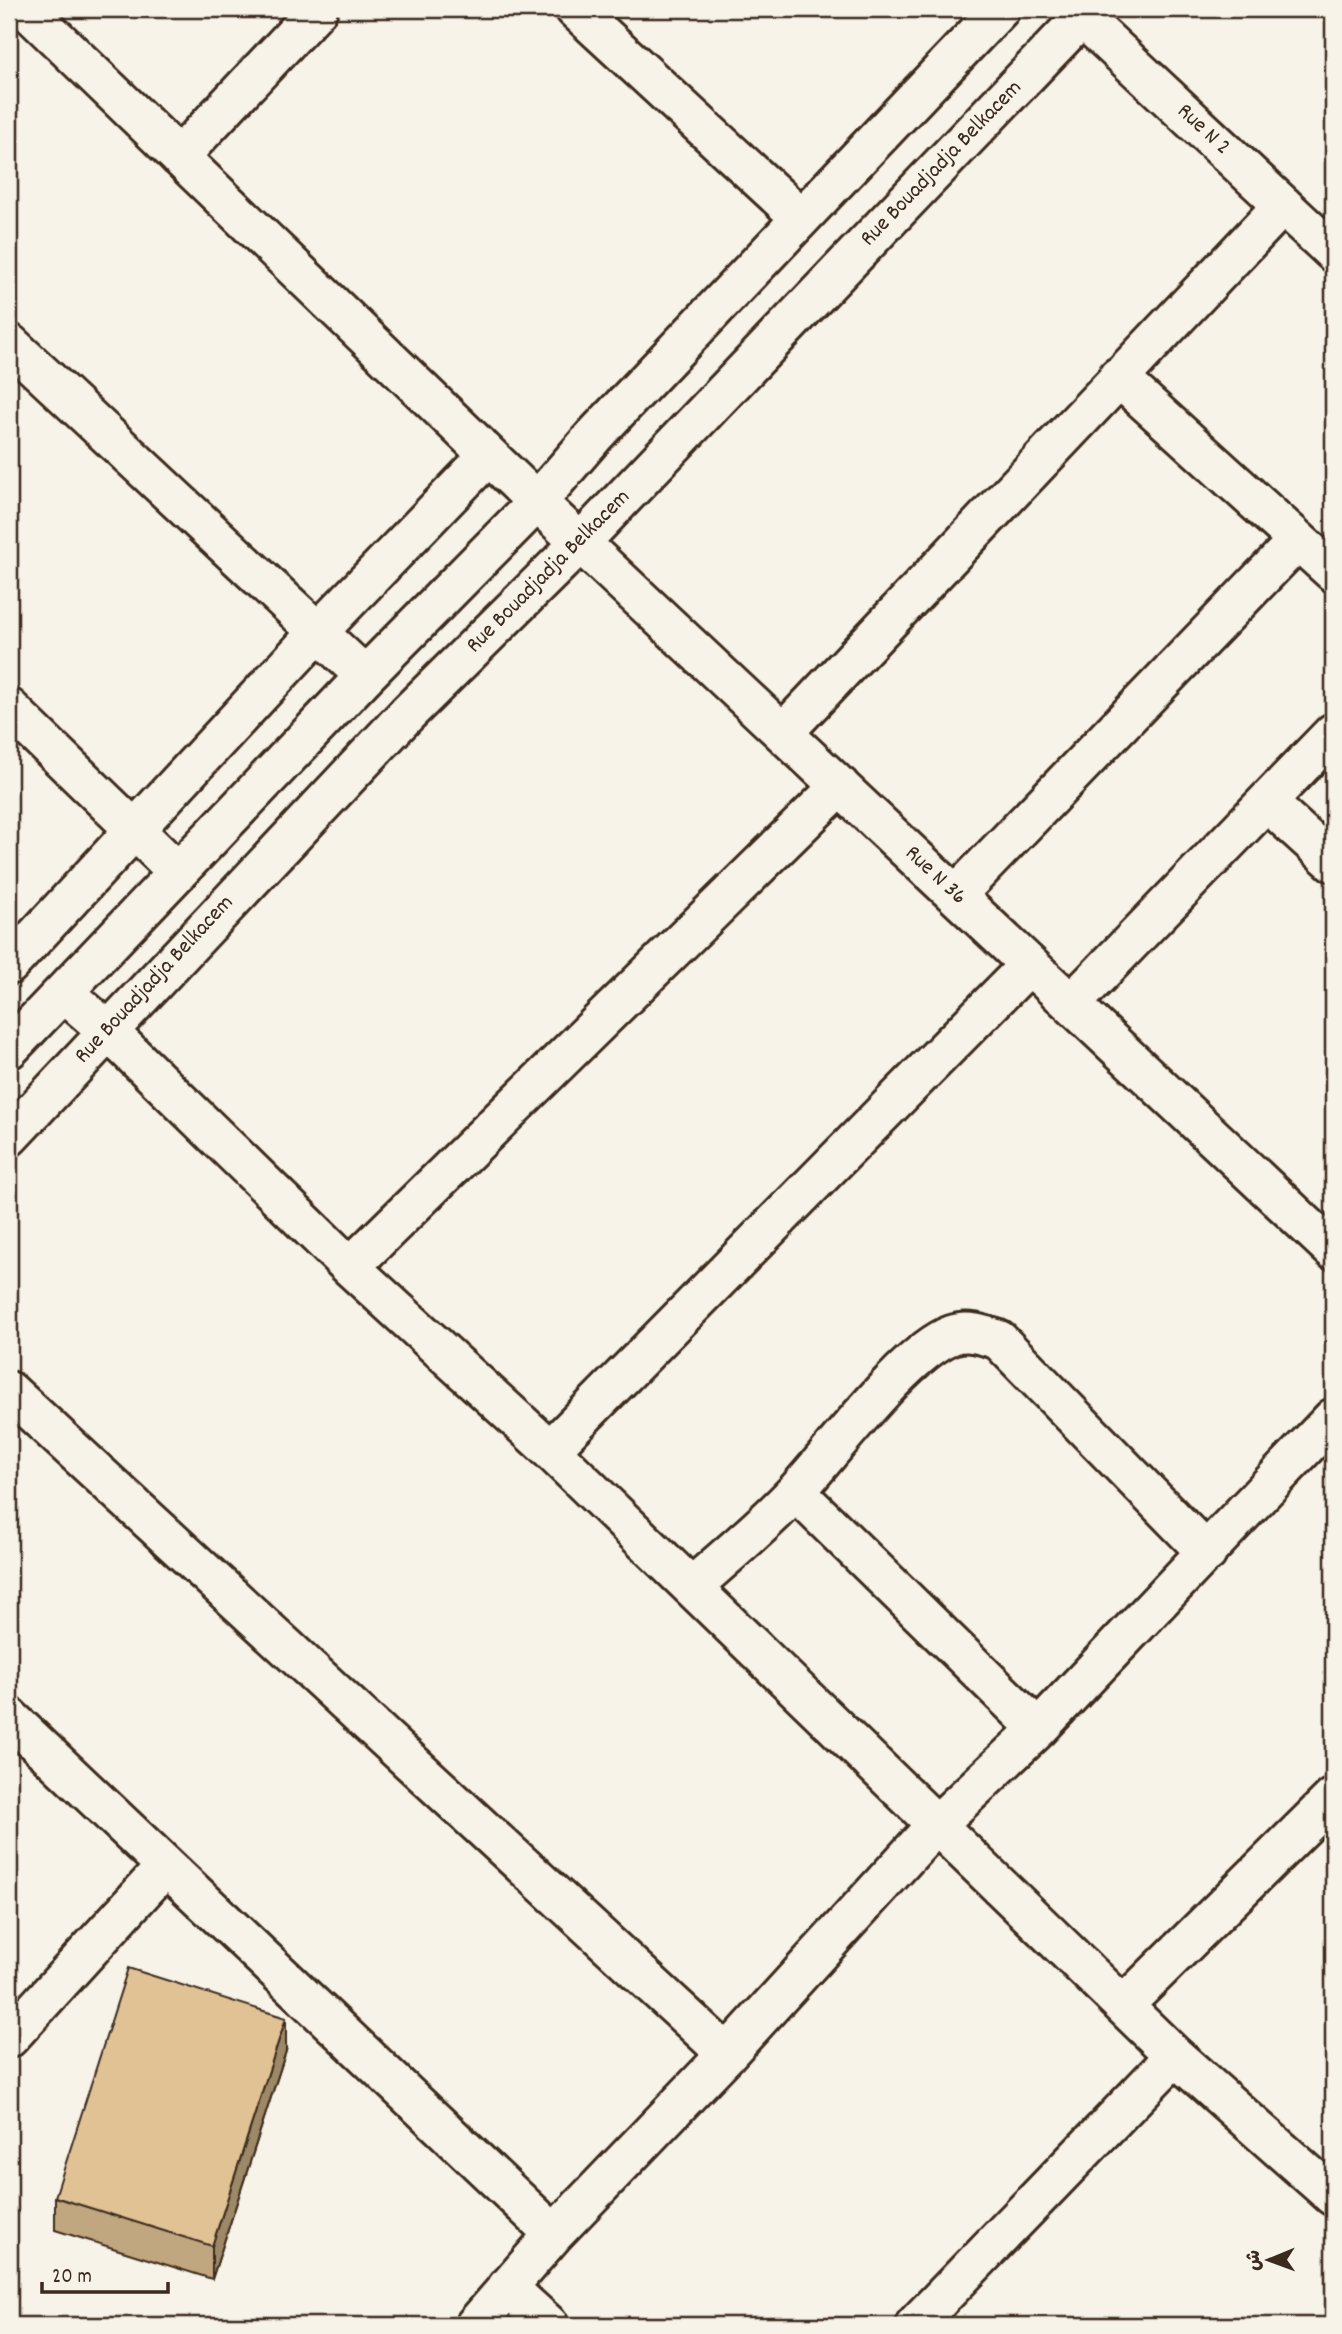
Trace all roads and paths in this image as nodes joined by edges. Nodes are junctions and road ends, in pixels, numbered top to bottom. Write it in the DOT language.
graph roads {
  1 [pos="26,9"];
  2 [pos="318,9"];
  3 [pos="575,9"];
  4 [pos="1000,9"];
  5 [pos="1081,12"];
  6 [pos="179,157"];
  7 [pos="1283,205"];
  8 [pos="801,218"];
  9 [pos="1333,252"];
  10 [pos="9,343"];
  11 [pos="1118,377"];
  12 [pos="488,456"];
  13 [pos="537,502"];
  14 [pos="1298,540"];
  15 [pos="580,543"];
  16 [pos="1333,572"];
  17 [pos="318,632"];
  18 [pos="365,676"];
  19 [pos="9,708"];
  20 [pos="782,733"];
  21 [pos="1333,733"];
  22 [pos="839,786"];
  23 [pos="1267,802"];
  24 [pos="135,830"];
  25 [pos="1333,862"];
  26 [pos="178,872"];
  27 [pos="956,895"];
  28 [pos="1029,964"];
  29 [pos="9,965"];
  30 [pos="64,993"];
  31 [pos="1071,1004"];
  32 [pos="107,1030"];
  33 [pos="9,1049"];
  34 [pos="9,1137"];
  35 [pos="1333,1250"];
  36 [pos="350,1267"];
  37 [pos="9,1391"];
  38 [pos="1333,1419"];
  39 [pos="550,1450"];
  40 [pos="796,1492"];
  41 [pos="1207,1553"];
  42 [pos="692,1587"];
  43 [pos="9,1717"];
  44 [pos="1038,1729"];
  45 [pos="1333,1798"];
  46 [pos="935,1826"];
  47 [pos="166,1866"];
  48 [pos="1125,2004"];
  49 [pos="9,2038"];
  50 [pos="727,2054"];
  51 [pos="1175,2056"];
  52 [pos="1332,2190"];
  53 [pos="554,2234"];
  54 [pos="507,2287"];
  55 [pos="475,2325"];
  56 [pos="549,2325"];
  57 [pos="915,2325"];
  1 -- 6 [label="street, Rue N 36"];
  2 -- 6 [label="street"];
  3 -- 8 [label="street"];
  4 -- 8 [label="street"];
  5 -- 7 [label="street, Rue N 2"];
  5 -- 15 [label="street, Rue Bouadjadja Belkacem"];
  6 -- 12 [label="street, Rue N 36"];
  7 -- 9 [label="street, Rue N 2"];
  7 -- 11 [label="street"];
  8 -- 13 [label="street"];
  10 -- 17 [label="street"];
  11 -- 14 [label="street"];
  11 -- 20 [label="street"];
  12 -- 13 [label="street, Rue N 36"];
  12 -- 17 [label="street"];
  13 -- 15 [label="street, Rue N 36"];
  13 -- 18 [label="street"];
  14 -- 16 [label="street"];
  14 -- 27 [label="street"];
  15 -- 20 [label="street, Rue N 36"];
  15 -- 32 [label="street, Rue Bouadjadja Belkacem"];
  17 -- 18 [label="street"];
  17 -- 24 [label="street"];
  18 -- 26 [label="street"];
  19 -- 24 [label="street"];
  20 -- 22 [label="street, Rue N 36"];
  21 -- 23 [label="street"];
  22 -- 27 [label="street, Rue N 36"];
  22 -- 36 [label="street"];
  23 -- 25 [label="street"];
  23 -- 31 [label="street"];
  24 -- 26 [label="street"];
  24 -- 29 [label="street"];
  26 -- 30 [label="street"];
  27 -- 28 [label="street, Rue N 36"];
  28 -- 31 [label="street, Rue N 36"];
  28 -- 39 [label="street"];
  30 -- 32 [label="street"];
  30 -- 33 [label="street"];
  31 -- 35 [label="street, Rue N 36"];
  32 -- 34 [label="street, Rue Bouadjadja Belkacem"];
  32 -- 36 [label="street"];
  36 -- 39 [label="street"];
  37 -- 50 [label="street"];
  38 -- 41 [label="street"];
  39 -- 42 [label="street"];
  40 -- 41 [label="street"];
  40 -- 42 [label="street"];
  40 -- 44 [label="street"];
  41 -- 44 [label="street"];
  42 -- 46 [label="street"];
  43 -- 47 [label="street"];
  44 -- 46 [label="street"];
  45 -- 48 [label="street"];
  46 -- 48 [label="street"];
  46 -- 50 [label="street"];
  47 -- 49 [label="street"];
  47 -- 53 [label="street"];
  48 -- 51 [label="street"];
  50 -- 53 [label="street"];
  51 -- 52 [label="street"];
  51 -- 57 [label="street"];
  53 -- 54 [label="street"];
  54 -- 55 [label="street"];
  54 -- 56 [label="street"];
}
